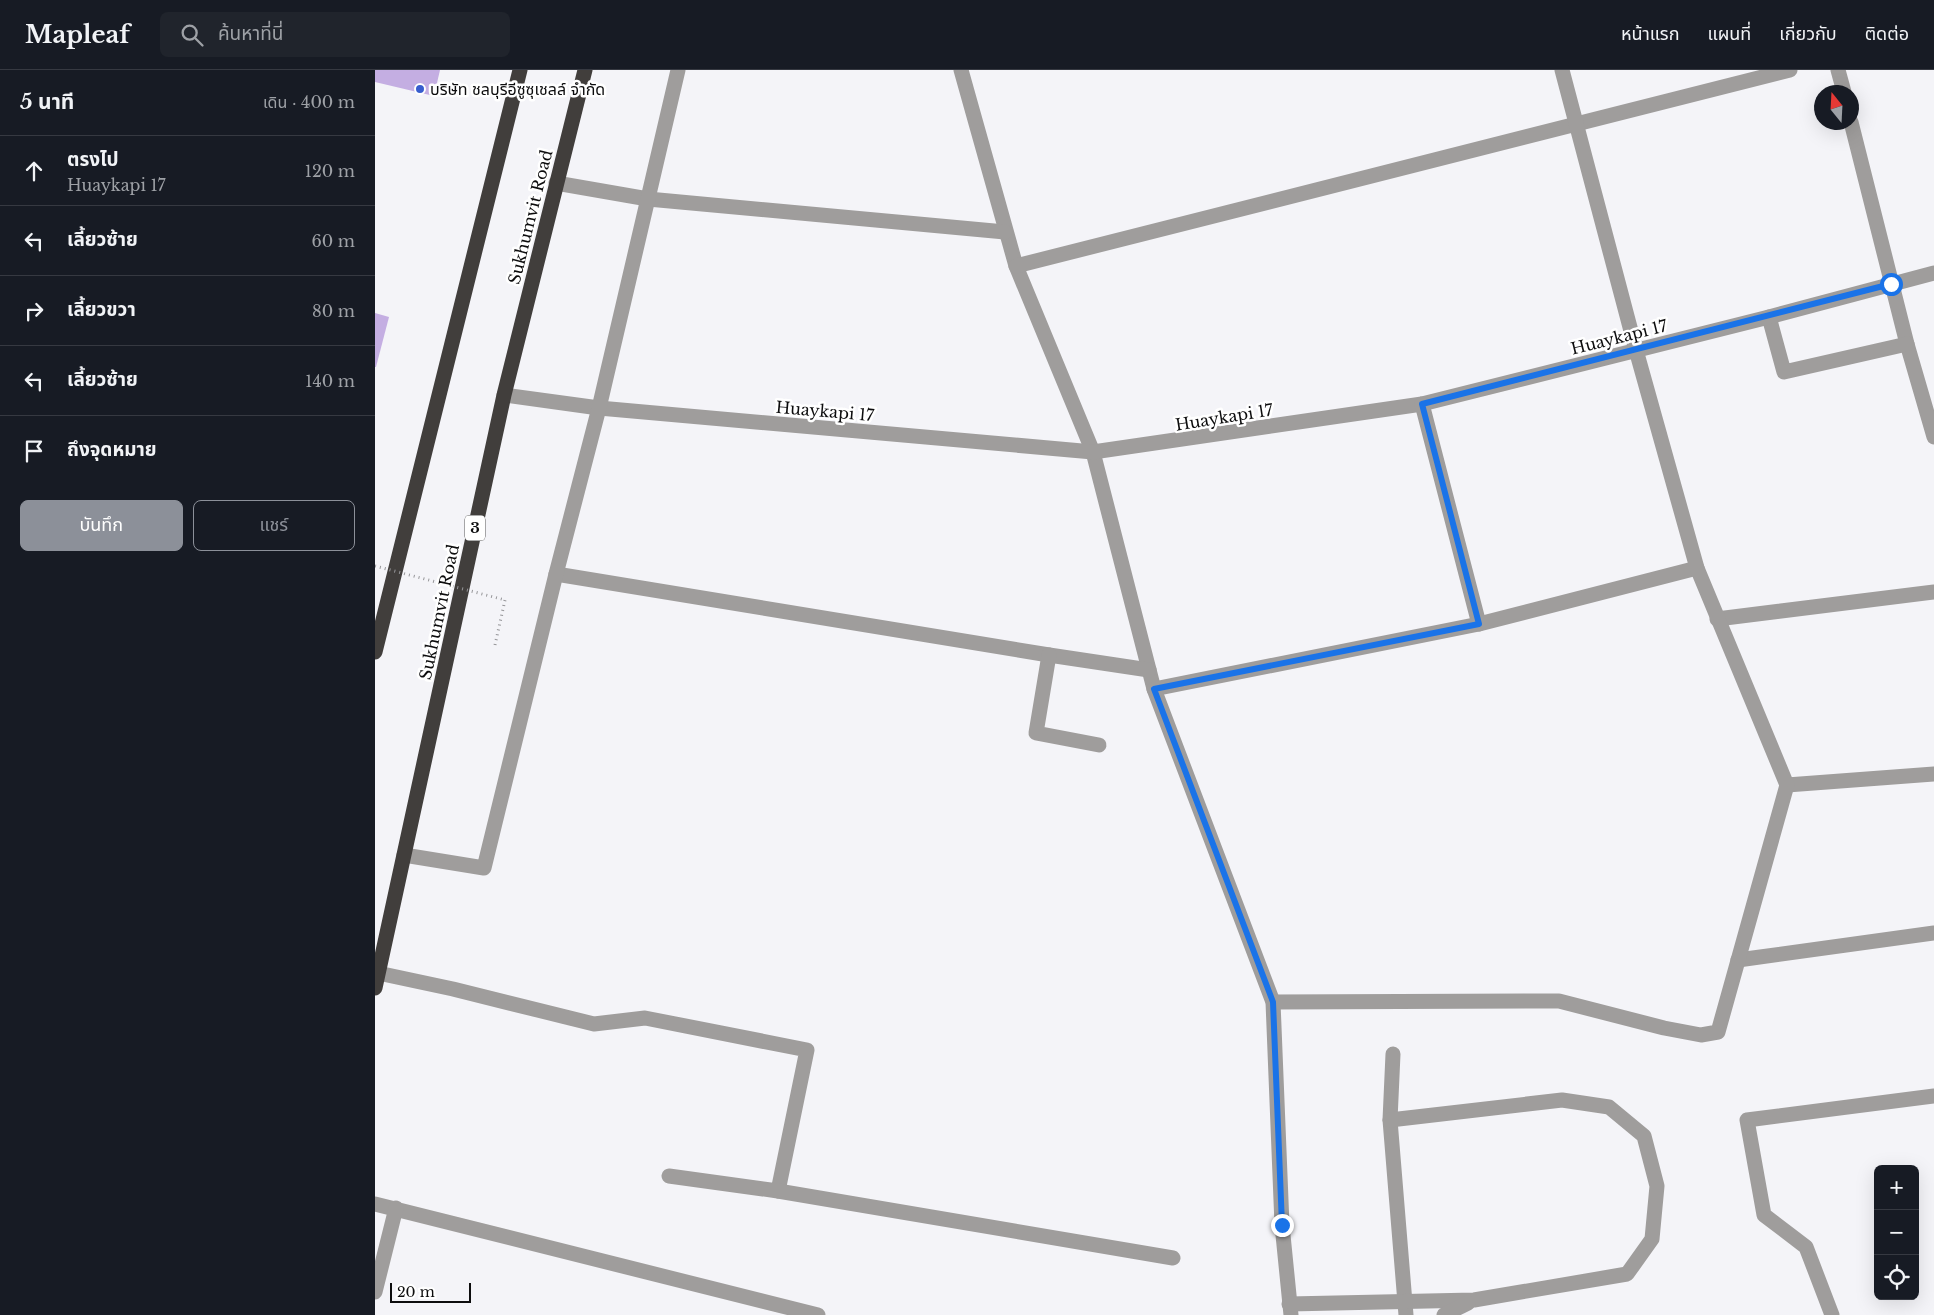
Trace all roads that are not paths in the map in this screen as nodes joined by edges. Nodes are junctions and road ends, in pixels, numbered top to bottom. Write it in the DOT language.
graph roads {
  1 [pos="520,70"];
  2 [pos="585,70"];
  3 [pos="678,70"];
  4 [pos="961,70"];
  5 [pos="1562,70"];
  6 [pos="1790,70"];
  7 [pos="1838,70"];
  8 [pos="1842,85"];
  9 [pos="1576,124"];
  10 [pos="1853,130"];
  11 [pos="556,183"];
  12 [pos="648,199"];
  13 [pos="1005,232"];
  14 [pos="1015,266"];
  15 [pos="1934,272"];
  16 [pos="1891,284"];
  17 [pos="1769,317"];
  18 [pos="1907,344"];
  19 [pos="1636,350"];
  20 [pos="504,395"];
  21 [pos="1422,404"];
  22 [pos="599,408"];
  23 [pos="1934,437"];
  24 [pos="1093,452"];
  25 [pos="1697,568"];
  26 [pos="556,574"];
  27 [pos="1934,592"];
  28 [pos="1717,619"];
  29 [pos="1479,624"];
  30 [pos="375,652"];
  31 [pos="1049,655"];
  32 [pos="1149,670"];
  33 [pos="1154,689"];
  34 [pos="1099,745"];
  35 [pos="1934,774"];
  36 [pos="1787,785"];
  37 [pos="404,855"];
  38 [pos="1934,932"];
  39 [pos="1738,960"];
  40 [pos="377,981"];
  41 [pos="1273,1002"];
  42 [pos="1393,1054"];
  43 [pos="1934,1096"];
  44 [pos="1390,1120"];
  45 [pos="669,1176"];
  46 [pos="778,1191"];
  47 [pos="375,1204"];
  48 [pos="396,1208"];
  49 [pos="1173,1258"];
  50 [pos="375,1292"];
  51 [pos="1474,1300"];
  52 [pos="1405,1308"];
  53 [pos="1290,1309"];
  54 [pos="818,1315"];
  55 [pos="1444,1315"];
  56 [pos="1832,1315"];
  1 -- 30 [label="highway"];
  2 -- 11 [label="highway, Sukhumvit Road / 3"];
  3 -- 12 [label="street"];
  4 -- 13 [label="street"];
  5 -- 9 [label="street"];
  6 -- 9 [label="street"];
  7 -- 8 [label="street"];
  9 -- 14 [label="street"];
  9 -- 19 [label="street"];
  10 -- 16 [label="street"];
  11 -- 12 [label="street"];
  11 -- 20 [label="highway, Sukhumvit Road / 3"];
  12 -- 13 [label="street"];
  12 -- 22 [label="street"];
  13 -- 14 [label="street"];
  14 -- 24 [label="street"];
  15 -- 16 [label="street, Huaykapi 17"];
  16 -- 17 [label="street, Huaykapi 17"];
  16 -- 18 [label="street"];
  17 -- 18 [label="street"];
  17 -- 19 [label="street, Huaykapi 17"];
  18 -- 23 [label="street"];
  19 -- 21 [label="street, Huaykapi 17"];
  19 -- 25 [label="street"];
  20 -- 22 [label="street, Huaykapi 17"];
  20 -- 37 [label="highway, Sukhumvit Road / 3"];
  21 -- 24 [label="street, Huaykapi 17"];
  21 -- 29 [label="street"];
  22 -- 24 [label="street, Huaykapi 17"];
  22 -- 26 [label="street"];
  24 -- 32 [label="street"];
  25 -- 28 [label="street"];
  25 -- 29 [label="street"];
  26 -- 31 [label="street"];
  26 -- 37 [label="street"];
  27 -- 28 [label="street"];
  28 -- 36 [label="street"];
  29 -- 33 [label="street"];
  31 -- 32 [label="street"];
  31 -- 34 [label="street"];
  32 -- 33 [label="street"];
  33 -- 41 [label="street"];
  35 -- 36 [label="street"];
  36 -- 39 [label="street"];
  37 -- 40 [label="highway, Sukhumvit Road / 3"];
  38 -- 39 [label="street"];
  39 -- 41 [label="street"];
  40 -- 46 [label="street"];
  41 -- 53 [label="street"];
  42 -- 44 [label="street"];
  43 -- 56 [label="street"];
  44 -- 51 [label="street"];
  44 -- 52 [label="street"];
  45 -- 46 [label="street"];
  46 -- 49 [label="street"];
  47 -- 48 [label="street"];
  48 -- 50 [label="street"];
  48 -- 54 [label="street"];
  51 -- 52 [label="street"];
  51 -- 55 [label="street"];
  52 -- 53 [label="street"];
}
